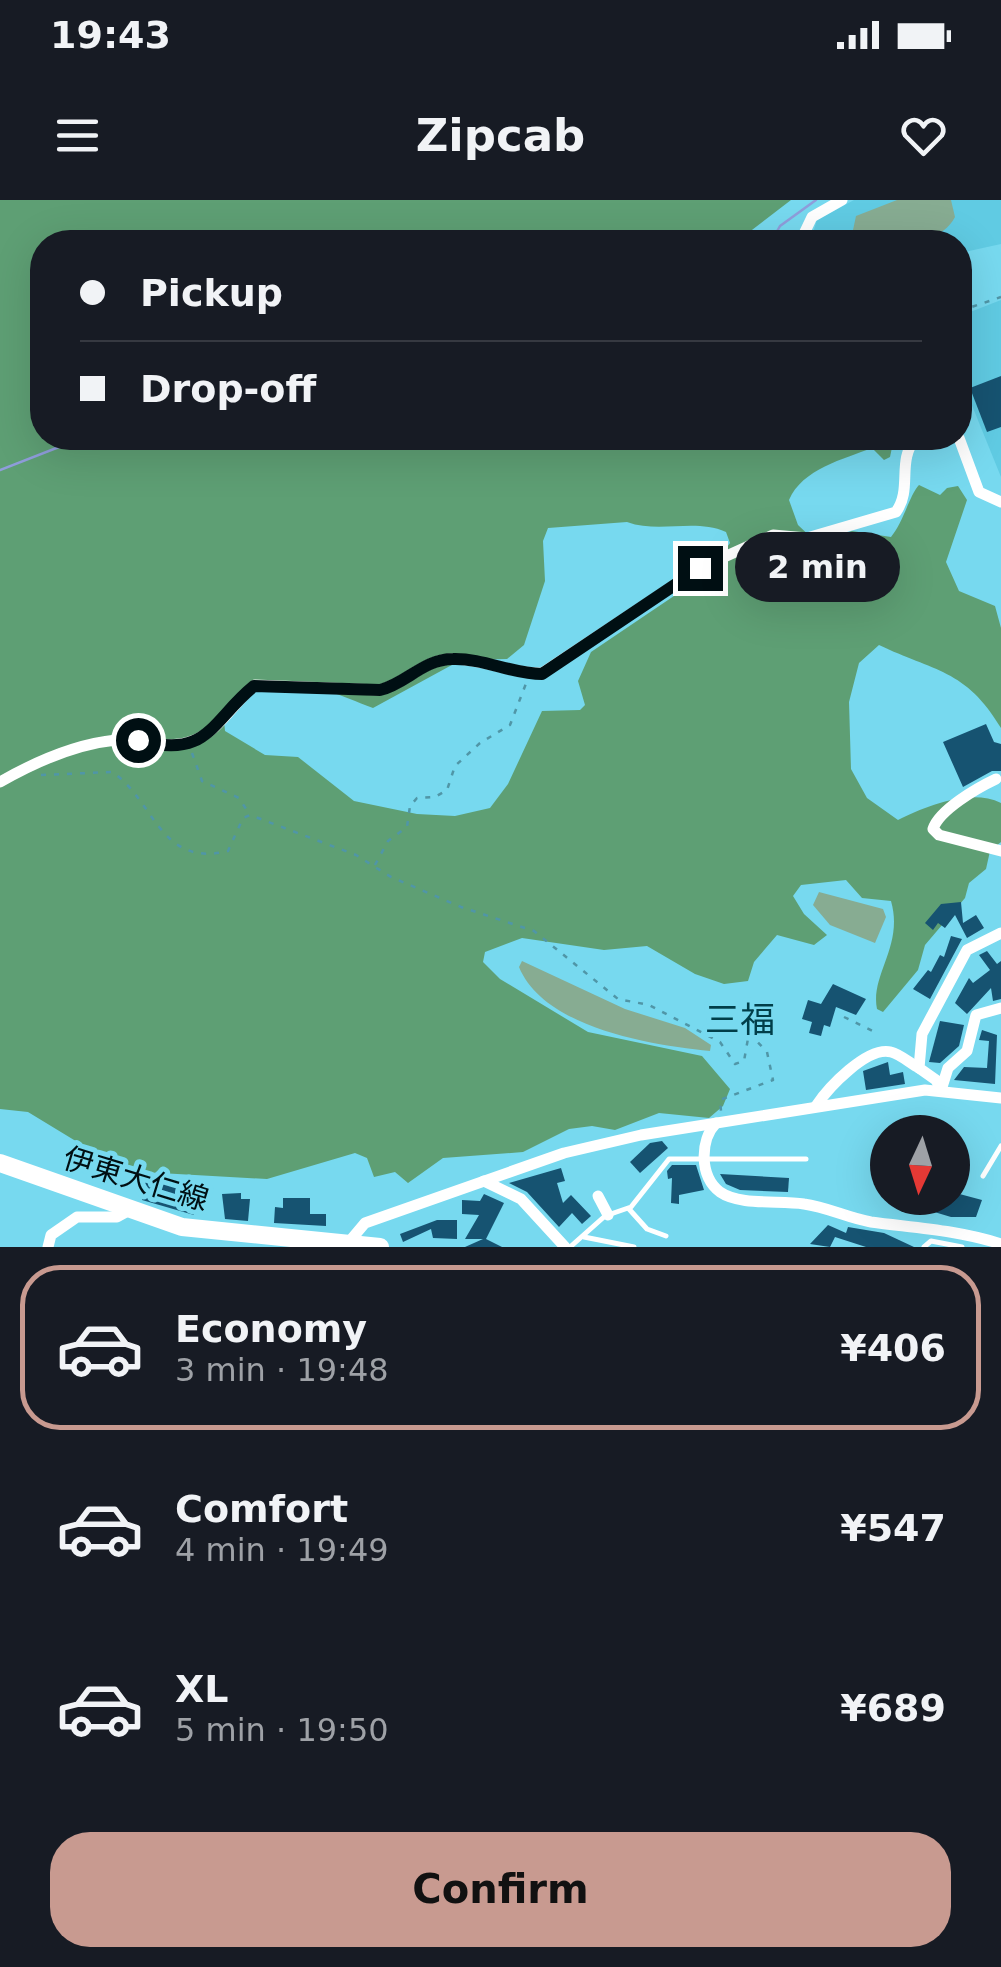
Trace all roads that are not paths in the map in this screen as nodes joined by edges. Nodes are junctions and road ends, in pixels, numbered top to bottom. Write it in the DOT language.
graph roads {
  1 [pos="842,200"];
  2 [pos="806,230"];
  3 [pos="908,450"];
  4 [pos="963,450"];
  5 [pos="1001,502"];
  6 [pos="996,779"];
  7 [pos="0,782"];
  8 [pos="1001,852"];
  9 [pos="1001,933"];
  10 [pos="1001,1008"];
  11 [pos="919,1068"];
  12 [pos="942,1088"];
  13 [pos="1001,1098"];
  14 [pos="816,1106"];
  15 [pos="716,1122"];
  16 [pos="1001,1146"];
  17 [pos="704,1156"];
  18 [pos="806,1159"];
  19 [pos="0,1163"];
  20 [pos="983,1176"];
  21 [pos="484,1181"];
  22 [pos="598,1196"];
  23 [pos="628,1209"];
  24 [pos="128,1211"];
  25 [pos="608,1215"];
  26 [pos="666,1236"];
  27 [pos="582,1237"];
  28 [pos="350,1242"];
  29 [pos="318,1244"];
  30 [pos="1001,1244"];
  31 [pos="48,1247"];
  32 [pos="380,1247"];
  33 [pos="568,1247"];
  34 [pos="634,1247"];
  35 [pos="924,1247"];
  36 [pos="962,1247"];
  1 -- 2 [label="street"];
  3 -- 7 [label="street"];
  4 -- 5 [label="street"];
  6 -- 8 [label="street"];
  9 -- 11 [label="street"];
  10 -- 12 [label="street"];
  11 -- 12 [label="street"];
  11 -- 14 [label="street"];
  12 -- 13 [label="street"];
  12 -- 14 [label="street"];
  14 -- 15 [label="street"];
  15 -- 17 [label="street"];
  15 -- 21 [label="street"];
  16 -- 20 [label="lane"];
  17 -- 18 [label="lane"];
  17 -- 23 [label="lane"];
  17 -- 30 [label="street"];
  19 -- 24 [label="main road, 伊東大仁線"];
  21 -- 28 [label="street"];
  21 -- 33 [label="street"];
  22 -- 25 [label="street"];
  23 -- 25 [label="lane"];
  23 -- 26 [label="lane"];
  24 -- 29 [label="main road, 伊東大仁線"];
  24 -- 31 [label="street"];
  25 -- 27 [label="lane"];
  27 -- 33 [label="lane"];
  27 -- 34 [label="lane"];
  28 -- 29 [label="main road, 伊東大仁線"];
  28 -- 32 [label="main road, 伊東大仁線"];
  35 -- 36 [label="lane"];
}
